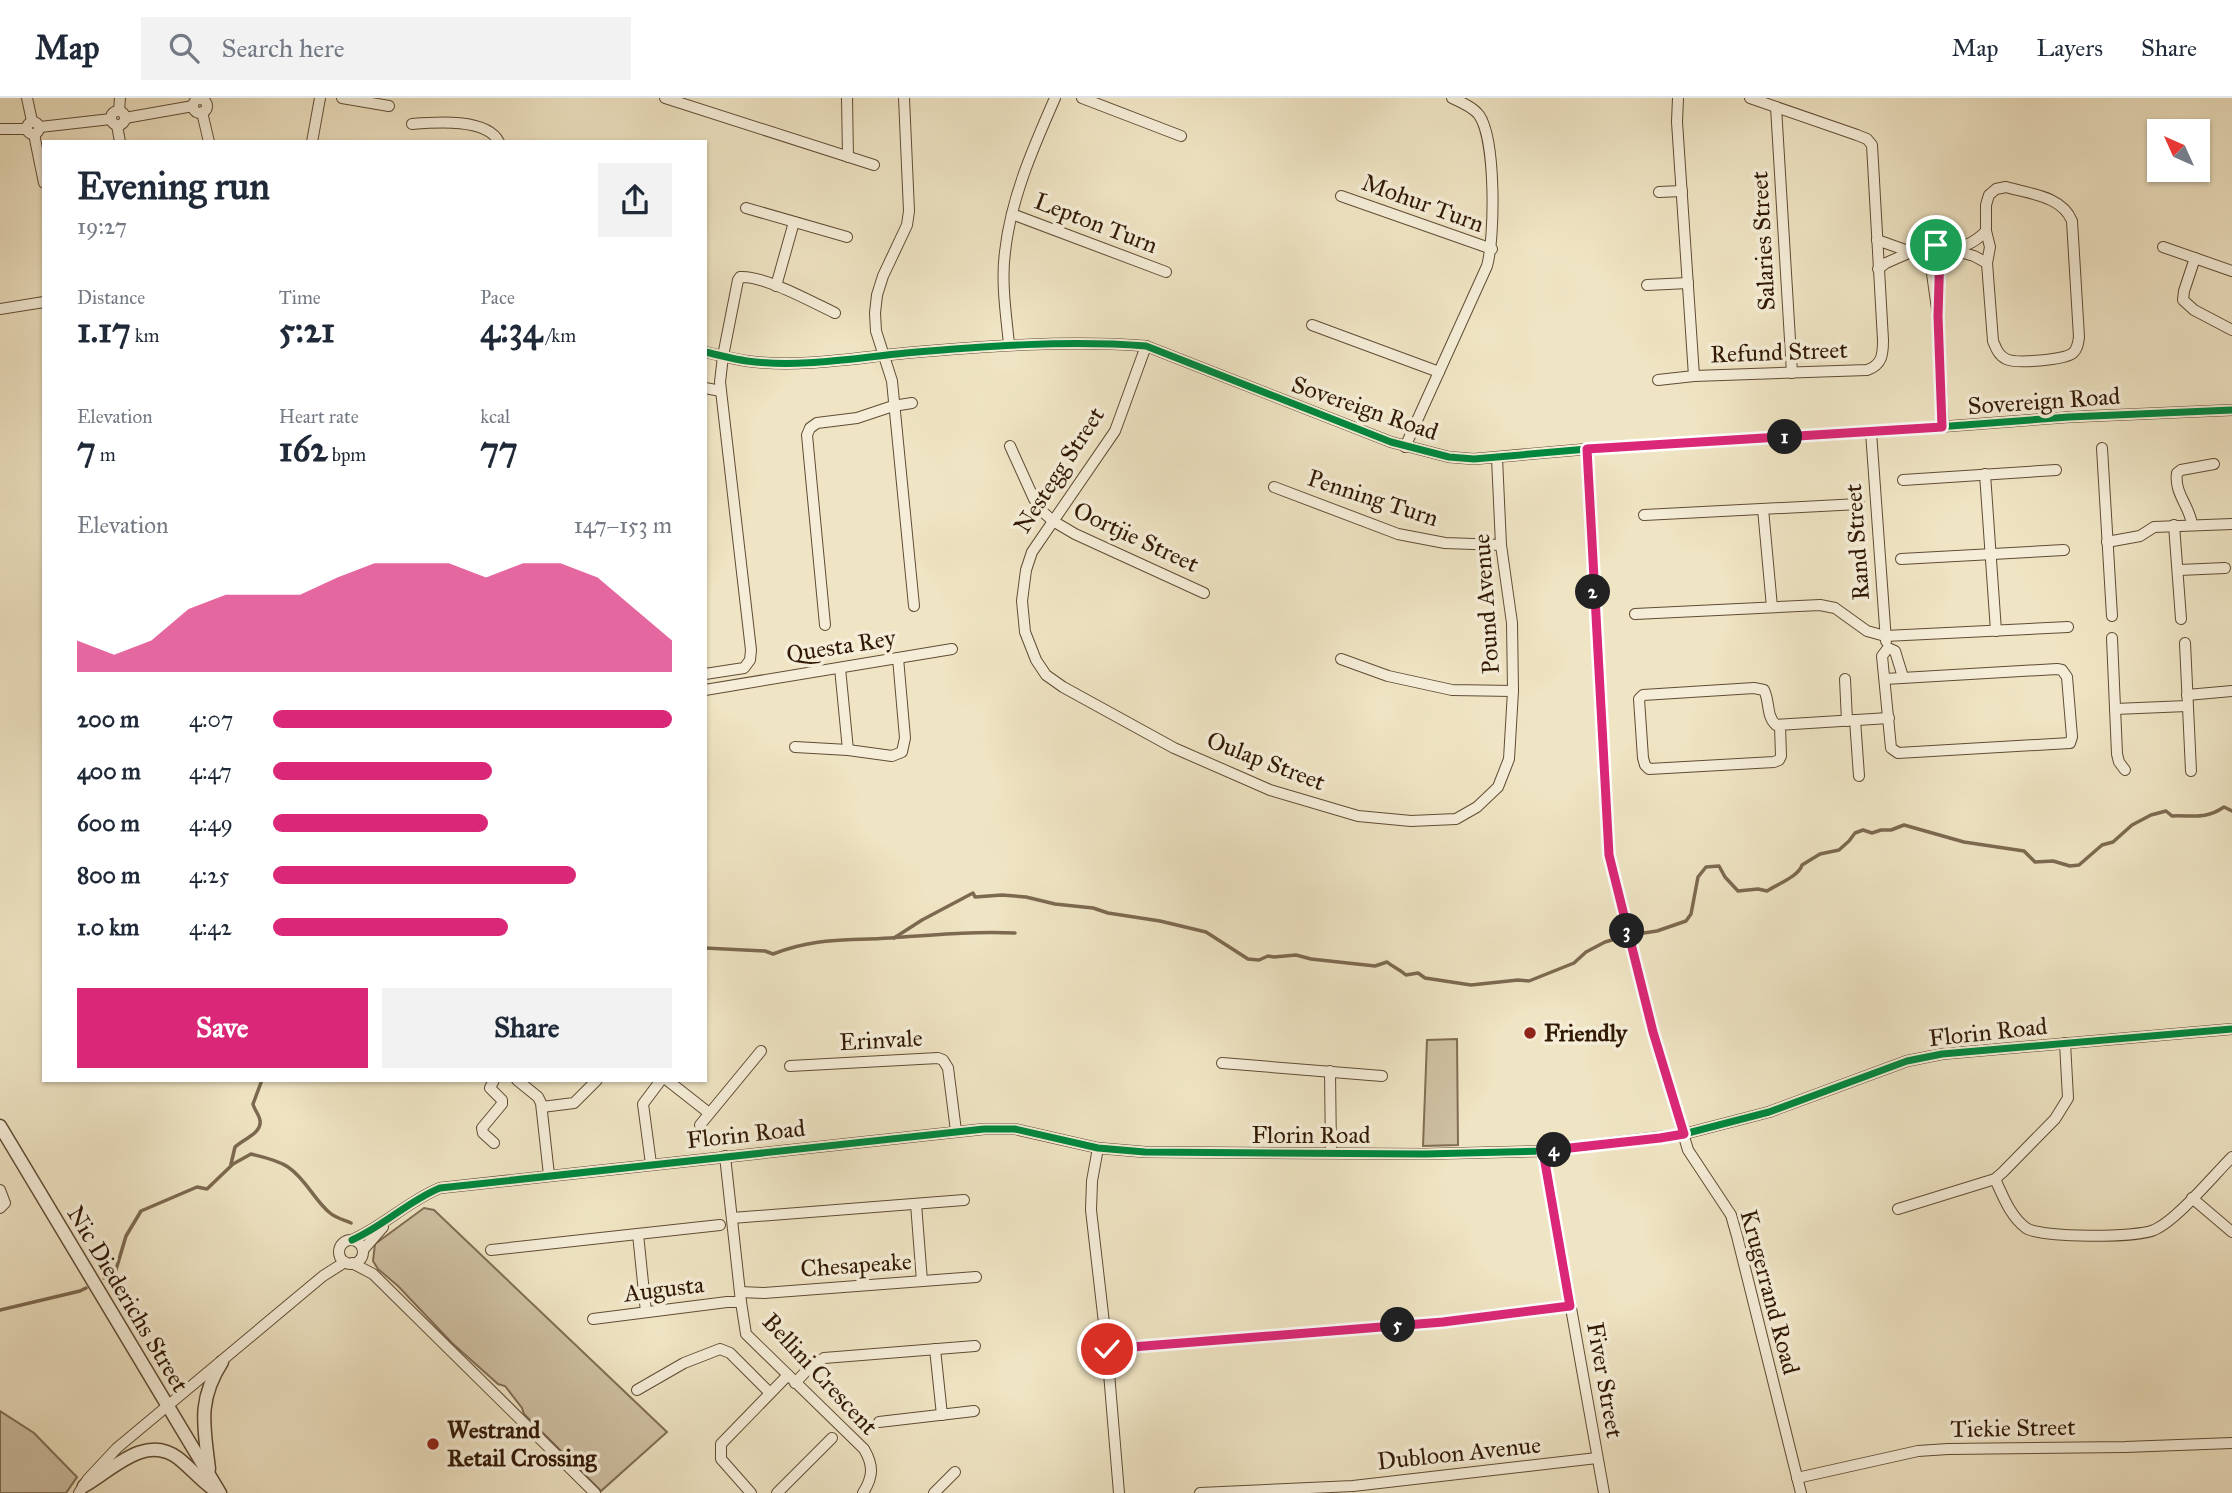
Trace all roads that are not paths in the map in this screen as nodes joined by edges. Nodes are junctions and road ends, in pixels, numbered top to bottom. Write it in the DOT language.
graph roads {
  1 [pos="27,98"];
  2 [pos="120,98"];
  3 [pos="320,98"];
  4 [pos="342,98"];
  5 [pos="665,98"];
  6 [pos="847,98"];
  7 [pos="904,98"];
  8 [pos="1055,98"];
  9 [pos="1082,98"];
  10 [pos="1452,98"];
  11 [pos="1678,98"];
  12 [pos="1750,98"];
  13 [pos="686,102"];
  14 [pos="200,104"];
  15 [pos="389,106"];
  16 [pos="1776,107"];
  17 [pos="118,118"];
  18 [pos="412,124"];
  19 [pos="33,128"];
  20 [pos="0,129"];
  21 [pos="1181,136"];
  22 [pos="120,140"];
  23 [pos="209,140"];
  24 [pos="312,140"];
  25 [pos="498,140"];
  26 [pos="848,157"];
  27 [pos="874,165"];
  28 [pos="42,173"];
  29 [pos="1682,191"];
  30 [pos="1659,192"];
  31 [pos="1341,195"];
  32 [pos="746,208"];
  33 [pos="1012,214"];
  34 [pos="794,222"];
  35 [pos="1986,231"];
  36 [pos="847,237"];
  37 [pos="1877,240"];
  38 [pos="2164,247"];
  39 [pos="1492,249"];
  40 [pos="1940,250"];
  41 [pos="1952,250"];
  42 [pos="1911,252"];
  43 [pos="1929,252"];
  44 [pos="2195,258"];
  45 [pos="1987,263"];
  46 [pos="1878,269"];
  47 [pos="2232,271"];
  48 [pos="1166,272"];
  49 [pos="1688,283"];
  50 [pos="1647,285"];
  51 [pos="776,286"];
  52 [pos="42,302"];
  53 [pos="0,309"];
  54 [pos="835,313"];
  55 [pos="1938,316"];
  56 [pos="1312,325"];
  57 [pos="2232,330"];
  58 [pos="1009,344"];
  59 [pos="1146,346"];
  60 [pos="707,352"];
  61 [pos="883,355"];
  62 [pos="723,356"];
  63 [pos="1439,372"];
  64 [pos="1792,373"];
  65 [pos="1694,376"];
  66 [pos="1658,380"];
  67 [pos="707,388"];
  68 [pos="721,391"];
  69 [pos="912,403"];
  70 [pos="893,406"];
  71 [pos="2232,410"];
  72 [pos="1942,427"];
  73 [pos="1871,432"];
  74 [pos="1010,446"];
  75 [pos="1405,447"];
  76 [pos="1587,449"];
  77 [pos="2102,449"];
  78 [pos="1497,458"];
  79 [pos="2214,464"];
  80 [pos="2056,470"];
  81 [pos="1985,474"];
  82 [pos="1903,480"];
  83 [pos="1274,487"];
  84 [pos="1859,504"];
  85 [pos="1762,509"];
  86 [pos="1644,515"];
  87 [pos="1053,521"];
  88 [pos="2192,524"];
  89 [pos="2232,524"];
  90 [pos="2174,525"];
  91 [pos="2107,542"];
  92 [pos="1502,545"];
  93 [pos="2064,550"];
  94 [pos="1990,554"];
  95 [pos="1901,559"];
  96 [pos="2225,568"];
  97 [pos="2179,570"];
  98 [pos="1204,593"];
  99 [pos="914,606"];
  100 [pos="1772,607"];
  101 [pos="1635,614"];
  102 [pos="2112,616"];
  103 [pos="2181,619"];
  104 [pos="825,625"];
  105 [pos="2068,627"];
  106 [pos="1996,631"];
  107 [pos="1885,636"];
  108 [pos="2112,638"];
  109 [pos="2185,643"];
  110 [pos="1888,648"];
  111 [pos="952,649"];
  112 [pos="898,658"];
  113 [pos="1341,659"];
  114 [pos="1036,660"];
  115 [pos="840,668"];
  116 [pos="707,674"];
  117 [pos="1903,677"];
  118 [pos="1845,679"];
  119 [pos="1885,679"];
  120 [pos="707,690"];
  121 [pos="1513,691"];
  122 [pos="2232,691"];
  123 [pos="2187,700"];
  124 [pos="2115,709"];
  125 [pos="1889,718"];
  126 [pos="1851,721"];
  127 [pos="1780,726"];
  128 [pos="795,747"];
  129 [pos="848,750"];
  130 [pos="2125,770"];
  131 [pos="2191,771"];
  132 [pos="1859,776"];
  133 [pos="1498,787"];
  134 [pos="2232,1029"];
  135 [pos="2065,1043"];
  136 [pos="761,1051"];
  137 [pos="1222,1063"];
  138 [pos="790,1066"];
  139 [pos="1330,1071"];
  140 [pos="1382,1076"];
  141 [pos="493,1082"];
  142 [pos="519,1082"];
  143 [pos="595,1082"];
  144 [pos="660,1082"];
  145 [pos="670,1082"];
  146 [pos="542,1107"];
  147 [pos="709,1113"];
  148 [pos="699,1125"];
  149 [pos="0,1126"];
  150 [pos="956,1131"];
  151 [pos="1684,1134"];
  152 [pos="494,1143"];
  153 [pos="1098,1149"];
  154 [pos="1543,1151"];
  155 [pos="1331,1153"];
  156 [pos="725,1156"];
  157 [pos="2232,1157"];
  158 [pos="651,1164"];
  159 [pos="549,1175"];
  160 [pos="1995,1178"];
  161 [pos="0,1190"];
  162 [pos="2192,1198"];
  163 [pos="964,1200"];
  164 [pos="916,1204"];
  165 [pos="0,1208"];
  166 [pos="1898,1209"];
  167 [pos="732,1217"];
  168 [pos="390,1219"];
  169 [pos="720,1225"];
  170 [pos="2232,1232"];
  171 [pos="638,1234"];
  172 [pos="352,1240"];
  173 [pos="491,1250"];
  174 [pos="363,1252"];
  175 [pos="346,1259"];
  176 [pos="373,1274"];
  177 [pos="975,1277"];
  178 [pos="922,1281"];
  179 [pos="740,1297"];
  180 [pos="1570,1306"];
  181 [pos="646,1312"];
  182 [pos="593,1319"];
  183 [pos="975,1346"];
  184 [pos="936,1349"];
  185 [pos="1107,1349"];
  186 [pos="222,1362"];
  187 [pos="791,1379"];
  188 [pos="637,1390"];
  189 [pos="770,1392"];
  190 [pos="168,1406"];
  191 [pos="974,1411"];
  192 [pos="942,1415"];
  193 [pos="879,1422"];
  194 [pos="832,1438"];
  195 [pos="2232,1443"];
  196 [pos="1597,1458"];
  197 [pos="955,1472"];
  198 [pos="209,1476"];
  199 [pos="1797,1478"];
  200 [pos="82,1489"];
  201 [pos="220,1493"];
  202 [pos="596,1493"];
  203 [pos="751,1493"];
  204 [pos="777,1493"];
  205 [pos="863,1493"];
  206 [pos="934,1493"];
  207 [pos="1119,1493"];
  208 [pos="1200,1493"];
  209 [pos="1604,1493"];
  210 [pos="1801,1493"];
  1 -- 19 [label="street"];
  2 -- 17 [label="street"];
  3 -- 24 [label="street"];
  4 -- 15 [label="street"];
  5 -- 13 [label="street"];
  6 -- 26 [label="street"];
  7 -- 61 [label="street"];
  8 -- 33 [label="street"];
  9 -- 21 [label="street"];
  10 -- 39 [label="street"];
  11 -- 29 [label="street, Refund Street"];
  12 -- 16 [label="street, Refund Street"];
  13 -- 26 [label="street"];
  14 -- 17 [label="street"];
  14 -- 23 [label="street"];
  16 -- 37 [label="street, Refund Street"];
  16 -- 64 [label="street, Salaries Street"];
  17 -- 19 [label="street"];
  17 -- 22 [label="street"];
  18 -- 25 [label="street"];
  19 -- 20 [label="street"];
  19 -- 28 [label="street"];
  26 -- 27 [label="street"];
  29 -- 30 [label="street"];
  29 -- 49 [label="street, Refund Street"];
  31 -- 39 [label="street, Mohur Turn"];
  32 -- 34 [label="street"];
  33 -- 48 [label="street, Lepton Turn"];
  33 -- 58 [label="street"];
  34 -- 36 [label="street"];
  34 -- 51 [label="street"];
  35 -- 41 [label="street"];
  35 -- 45 [label="street"];
  35 -- 45 [label="street"];
  37 -- 42 [label="street"];
  37 -- 46 [label="street, Refund Street"];
  38 -- 44 [label="street"];
  39 -- 63 [label="street"];
  40 -- 41 [label="street"];
  40 -- 43 [label="street"];
  40 -- 55 [label="street"];
  41 -- 45 [label="street"];
  42 -- 43 [label="street"];
  42 -- 46 [label="street"];
  43 -- 55 [label="street"];
  44 -- 47 [label="street"];
  44 -- 57 [label="street"];
  46 -- 64 [label="street, Refund Street"];
  49 -- 50 [label="street"];
  49 -- 65 [label="street, Refund Street"];
  51 -- 54 [label="street"];
  51 -- 62 [label="street"];
  52 -- 53 [label="street"];
  55 -- 72 [label="street"];
  56 -- 63 [label="street"];
  58 -- 59 [label="street, Sovereign Road"];
  58 -- 61 [label="street, Sovereign Road"];
  59 -- 75 [label="street, Sovereign Road"];
  59 -- 87 [label="street, Nestegg Street"];
  60 -- 62 [label="street, Sovereign Road"];
  61 -- 62 [label="street, Sovereign Road"];
  61 -- 70 [label="street"];
  62 -- 68 [label="street"];
  63 -- 75 [label="street"];
  64 -- 65 [label="street, Refund Street"];
  65 -- 66 [label="street"];
  67 -- 68 [label="street"];
  68 -- 116 [label="street"];
  69 -- 70 [label="street"];
  70 -- 99 [label="street"];
  70 -- 104 [label="street"];
  71 -- 72 [label="street, Sovereign Road"];
  72 -- 73 [label="street, Sovereign Road"];
  73 -- 76 [label="street, Sovereign Road"];
  73 -- 107 [label="street, Rand Street"];
  74 -- 87 [label="street, Oortjie Street"];
  75 -- 78 [label="street, Sovereign Road"];
  76 -- 78 [label="street, Sovereign Road"];
  76 -- 151 [label="street, Krugerrand Road"];
  77 -- 91 [label="street"];
  78 -- 92 [label="street, Pound Avenue"];
  79 -- 88 [label="street"];
  80 -- 81 [label="street"];
  81 -- 82 [label="street"];
  81 -- 94 [label="street"];
  83 -- 92 [label="street, Penning Turn"];
  84 -- 85 [label="street"];
  85 -- 86 [label="street"];
  85 -- 100 [label="street"];
  87 -- 98 [label="street, Oortjie Street"];
  87 -- 114 [label="street, Nestegg Street"];
  88 -- 89 [label="street"];
  88 -- 90 [label="street"];
  90 -- 91 [label="street"];
  90 -- 97 [label="street"];
  91 -- 102 [label="street"];
  92 -- 121 [label="street, Pound Avenue"];
  93 -- 94 [label="street"];
  94 -- 95 [label="street"];
  94 -- 106 [label="street"];
  96 -- 97 [label="street"];
  97 -- 103 [label="street"];
  100 -- 101 [label="street"];
  100 -- 107 [label="street"];
  105 -- 106 [label="street"];
  106 -- 107 [label="street"];
  107 -- 110 [label="street, Rand Street"];
  108 -- 124 [label="street"];
  109 -- 123 [label="street"];
  110 -- 117 [label="street"];
  110 -- 119 [label="street"];
  111 -- 112 [label="street, Questa Rey"];
  112 -- 115 [label="street, Questa Rey"];
  112 -- 129 [label="street"];
  113 -- 121 [label="street"];
  114 -- 133 [label="street, Oulap Street"];
  115 -- 120 [label="street, Questa Rey"];
  115 -- 129 [label="street"];
  117 -- 119 [label="street"];
  117 -- 125 [label="street"];
  118 -- 126 [label="street"];
  119 -- 125 [label="street"];
  121 -- 133 [label="street, Pound Avenue"];
  122 -- 123 [label="street"];
  123 -- 124 [label="street"];
  123 -- 131 [label="street"];
  124 -- 130 [label="street"];
  125 -- 126 [label="street"];
  126 -- 127 [label="street"];
  126 -- 132 [label="street"];
  127 -- 127 [label="street"];
  128 -- 129 [label="street"];
  134 -- 135 [label="street, Florin Road"];
  135 -- 151 [label="street, Florin Road"];
  135 -- 160 [label="street"];
  136 -- 147 [label="street"];
  137 -- 139 [label="street"];
  138 -- 150 [label="street, Erinvale"];
  139 -- 140 [label="street"];
  139 -- 155 [label="street"];
  141 -- 152 [label="street"];
  142 -- 146 [label="street"];
  143 -- 146 [label="street"];
  144 -- 158 [label="street"];
  145 -- 147 [label="street"];
  146 -- 159 [label="street"];
  147 -- 148 [label="street"];
  149 -- 190 [label="street, Nic Diederichs Street"];
  150 -- 153 [label="street, Florin Road"];
  150 -- 156 [label="street, Florin Road"];
  151 -- 154 [label="street, Florin Road"];
  151 -- 199 [label="street, Krugerrand Road"];
  153 -- 155 [label="street, Florin Road"];
  153 -- 185 [label="street"];
  154 -- 155 [label="street, Florin Road"];
  154 -- 180 [label="street, Fiver Street"];
  156 -- 158 [label="street, Florin Road"];
  156 -- 167 [label="street, Bellini Crescent"];
  157 -- 162 [label="street"];
  158 -- 159 [label="street, Florin Road"];
  159 -- 168 [label="street, Florin Road"];
  160 -- 162 [label="street"];
  160 -- 166 [label="street"];
  161 -- 165 [label="street"];
  162 -- 170 [label="street"];
  163 -- 164 [label="street"];
  164 -- 167 [label="street"];
  164 -- 178 [label="street"];
  167 -- 179 [label="street, Bellini Crescent"];
  168 -- 172 [label="street, Florin Road"];
  168 -- 174 [label="street, Florin Road"];
  169 -- 171 [label="street"];
  171 -- 173 [label="street"];
  171 -- 181 [label="street"];
  172 -- 174 [label="street"];
  172 -- 175 [label="street"];
  174 -- 175 [label="street"];
  174 -- 176 [label="street"];
  175 -- 176 [label="street"];
  175 -- 186 [label="street"];
  176 -- 202 [label="street"];
  177 -- 178 [label="street, Chesapeake"];
  178 -- 179 [label="street, Chesapeake"];
  179 -- 181 [label="street, Augusta"];
  179 -- 187 [label="street, Bellini Crescent"];
  180 -- 185 [label="street"];
  180 -- 196 [label="street, Fiver Street"];
  181 -- 182 [label="street, Augusta"];
  183 -- 184 [label="street"];
  184 -- 187 [label="street"];
  184 -- 192 [label="street"];
  185 -- 207 [label="street"];
  186 -- 190 [label="street"];
  186 -- 198 [label="street"];
  187 -- 189 [label="street"];
  187 -- 205 [label="street, Bellini Crescent"];
  188 -- 189 [label="street"];
  189 -- 203 [label="street"];
  190 -- 198 [label="street, Nic Diederichs Street"];
  190 -- 200 [label="street"];
  191 -- 192 [label="street"];
  192 -- 193 [label="street"];
  194 -- 204 [label="street"];
  195 -- 199 [label="street, Tiekie Street"];
  196 -- 208 [label="street, Dubloon Avenue"];
  196 -- 209 [label="street, Fiver Street"];
  197 -- 206 [label="street"];
  198 -- 201 [label="street, Nic Diederichs Street"];
  199 -- 210 [label="street, Krugerrand Road"];
  200 -- 201 [label="street"];
}
